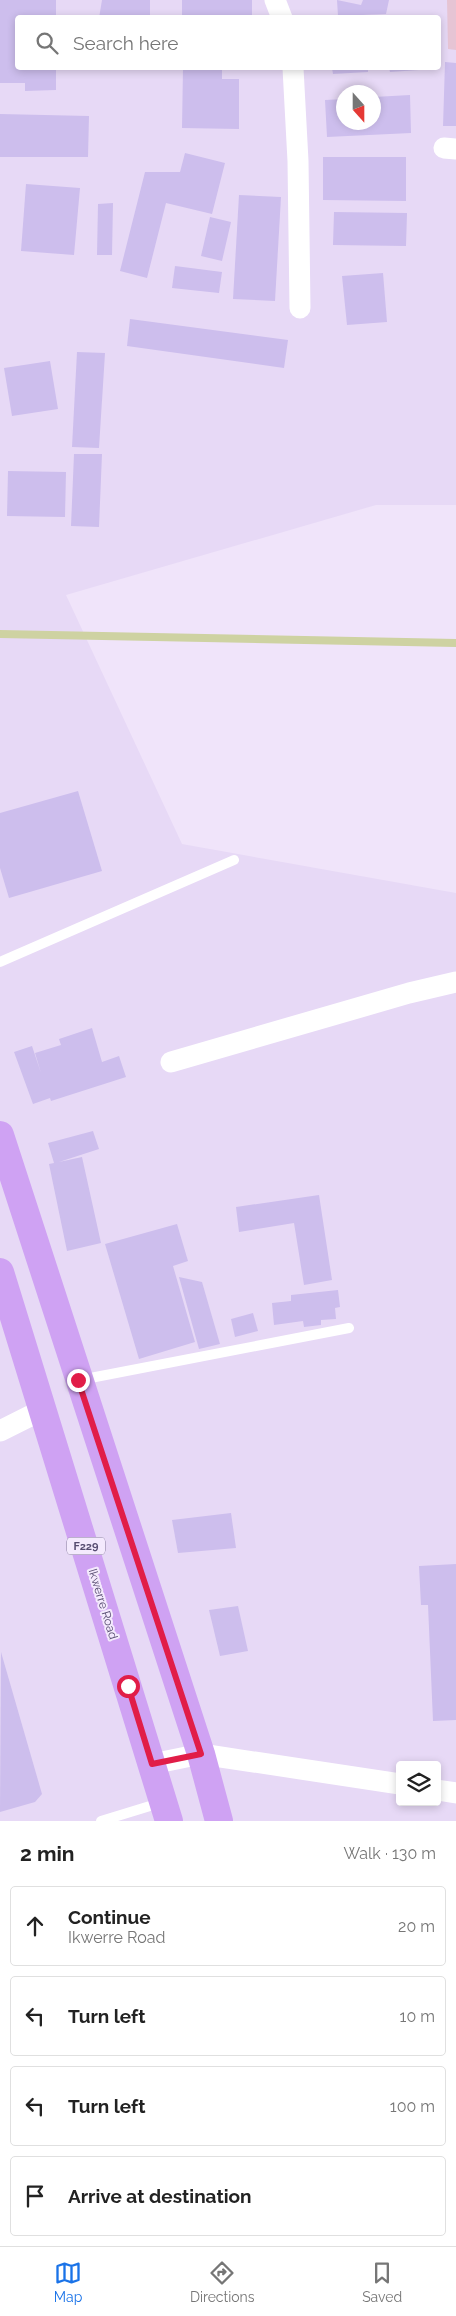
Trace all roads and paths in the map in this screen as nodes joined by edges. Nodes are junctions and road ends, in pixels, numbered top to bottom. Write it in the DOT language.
graph roads {
  1 [pos="275,0"];
  2 [pos="281,15"];
  3 [pos="293,70"];
  4 [pos="300,308"];
  5 [pos="234,860"];
  6 [pos="0,962"];
  7 [pos="456,982"];
  8 [pos="171,1062"];
  9 [pos="0,1135"];
  10 [pos="0,1272"];
  11 [pos="350,1328"];
  12 [pos="78,1380"];
  13 [pos="44,1409"];
  14 [pos="0,1430"];
  15 [pos="201,1754"];
  16 [pos="152,1764"];
  17 [pos="396,1783"];
  18 [pos="441,1791"];
  19 [pos="456,1793"];
  20 [pos="166,1811"];
  21 [pos="100,1821"];
  22 [pos="219,1821"];
  1 -- 2 [label="street"];
  3 -- 4 [label="street"];
  5 -- 6 [label="lane"];
  7 -- 8 [label="street"];
  9 -- 12 [label="main road"];
  10 -- 13 [label="main road, Ikwerre Road / F229"];
  11 -- 12 [label="lane"];
  12 -- 15 [label="main road"];
  13 -- 14 [label="street"];
  13 -- 16 [label="main road, Ikwerre Road / F229"];
  15 -- 16 [label="street"];
  15 -- 17 [label="street"];
  15 -- 22 [label="main road"];
  16 -- 20 [label="main road, Ikwerre Road / F229"];
  18 -- 19 [label="street"];
  20 -- 21 [label="lane"];
}
